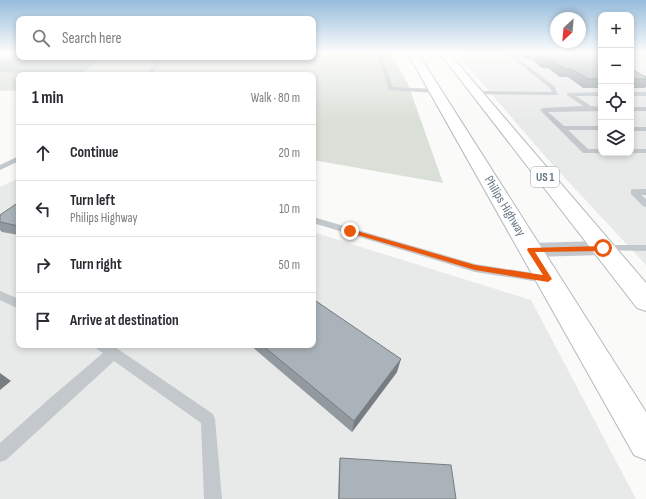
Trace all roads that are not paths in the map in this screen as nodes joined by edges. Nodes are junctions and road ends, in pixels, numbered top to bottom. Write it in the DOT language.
graph roads {
  1 [pos="386,75"];
  2 [pos="426,75"];
  3 [pos="462,75"];
  4 [pos="537,75"];
  5 [pos="435,91"];
  6 [pos="476,93"];
  7 [pos="556,94"];
  8 [pos="570,94"];
  9 [pos="598,94"];
  10 [pos="634,94"];
  11 [pos="645,94"];
  12 [pos="589,108"];
  13 [pos="598,109"];
  14 [pos="634,109"];
  15 [pos="646,109"];
  16 [pos="563,128"];
  17 [pos="598,128"];
  18 [pos="634,129"];
  19 [pos="646,129"];
  20 [pos="598,151"];
  21 [pos="634,151"];
  22 [pos="646,151"];
  23 [pos="16,160"];
  24 [pos="0,168"];
  25 [pos="646,192"];
  26 [pos="646,204"];
  27 [pos="316,221"];
  28 [pos="603,248"];
  29 [pos="646,248"];
  30 [pos="530,250"];
  31 [pos="548,279"];
  32 [pos="0,295"];
  33 [pos="646,301"];
  34 [pos="16,303"];
  35 [pos="108,349"];
  36 [pos="646,443"];
  37 [pos="0,454"];
  38 [pos="213,499"];
  1 -- 5 [label="lane"];
  2 -- 5 [label="main road, Philips Highway"];
  3 -- 6 [label="main road, US 1"];
  4 -- 7 [label="lane"];
  5 -- 30 [label="main road, Philips Highway"];
  6 -- 7 [label="lane"];
  6 -- 28 [label="main road, US 1"];
  7 -- 8 [label="lane"];
  8 -- 9 [label="lane"];
  8 -- 12 [label="lane"];
  10 -- 11 [label="lane"];
  12 -- 13 [label="lane"];
  12 -- 16 [label="lane"];
  14 -- 15 [label="lane"];
  16 -- 17 [label="lane"];
  16 -- 20 [label="lane"];
  18 -- 19 [label="lane"];
  21 -- 22 [label="lane"];
  23 -- 24 [label="lane"];
  25 -- 26 [label="lane"];
  27 -- 31 [label="lane"];
  28 -- 29 [label="lane"];
  28 -- 30 [label="street"];
  28 -- 33 [label="main road, US 1"];
  30 -- 31 [label="main road, Philips Highway"];
  31 -- 36 [label="main road, Philips Highway"];
  32 -- 34 [label="lane"];
  35 -- 37 [label="lane"];
  35 -- 38 [label="lane"];
}
